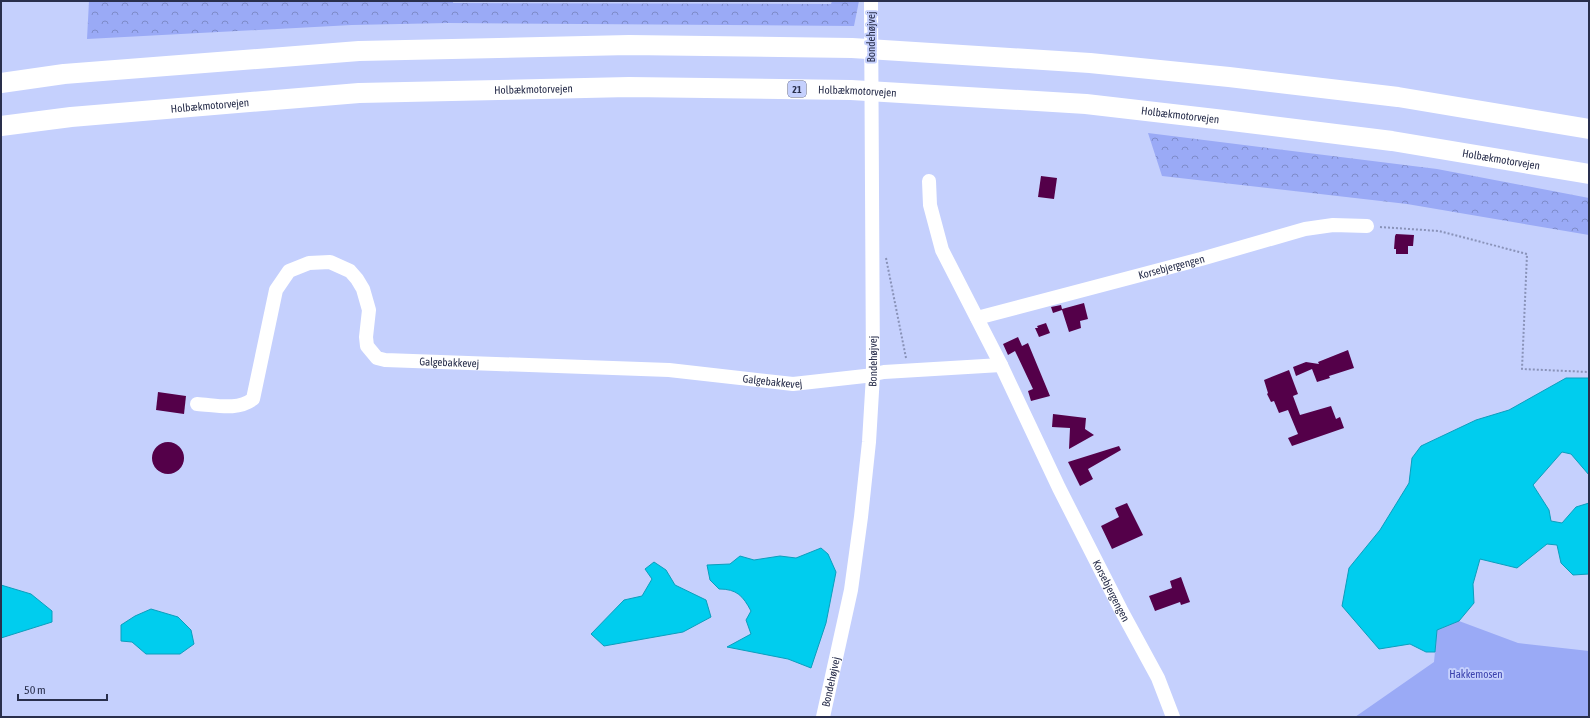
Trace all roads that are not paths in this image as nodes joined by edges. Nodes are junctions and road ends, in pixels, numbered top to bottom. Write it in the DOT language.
graph roads {
  1 [pos="871,1"];
  2 [pos="1,83"];
  3 [pos="1,126"];
  4 [pos="1589,129"];
  5 [pos="1589,174"];
  6 [pos="929,180"];
  7 [pos="1367,226"];
  8 [pos="977,318"];
  9 [pos="1001,365"];
  10 [pos="873,375"];
  11 [pos="197,404"];
  12 [pos="1172,712"];
  13 [pos="823,717"];
  1 -- 10 [label="street, Bondehøjvej"];
  2 -- 4 [label="highway"];
  3 -- 5 [label="highway, Holbækmotorvejen / 21"];
  6 -- 8 [label="street, Korsebjergengen"];
  7 -- 8 [label="street, Korsebjergengen"];
  8 -- 9 [label="street, Korsebjergengen"];
  9 -- 10 [label="street"];
  9 -- 12 [label="street, Korsebjergengen"];
  10 -- 11 [label="street, Galgebakkevej"];
  10 -- 13 [label="street, Bondehøjvej"];
}
